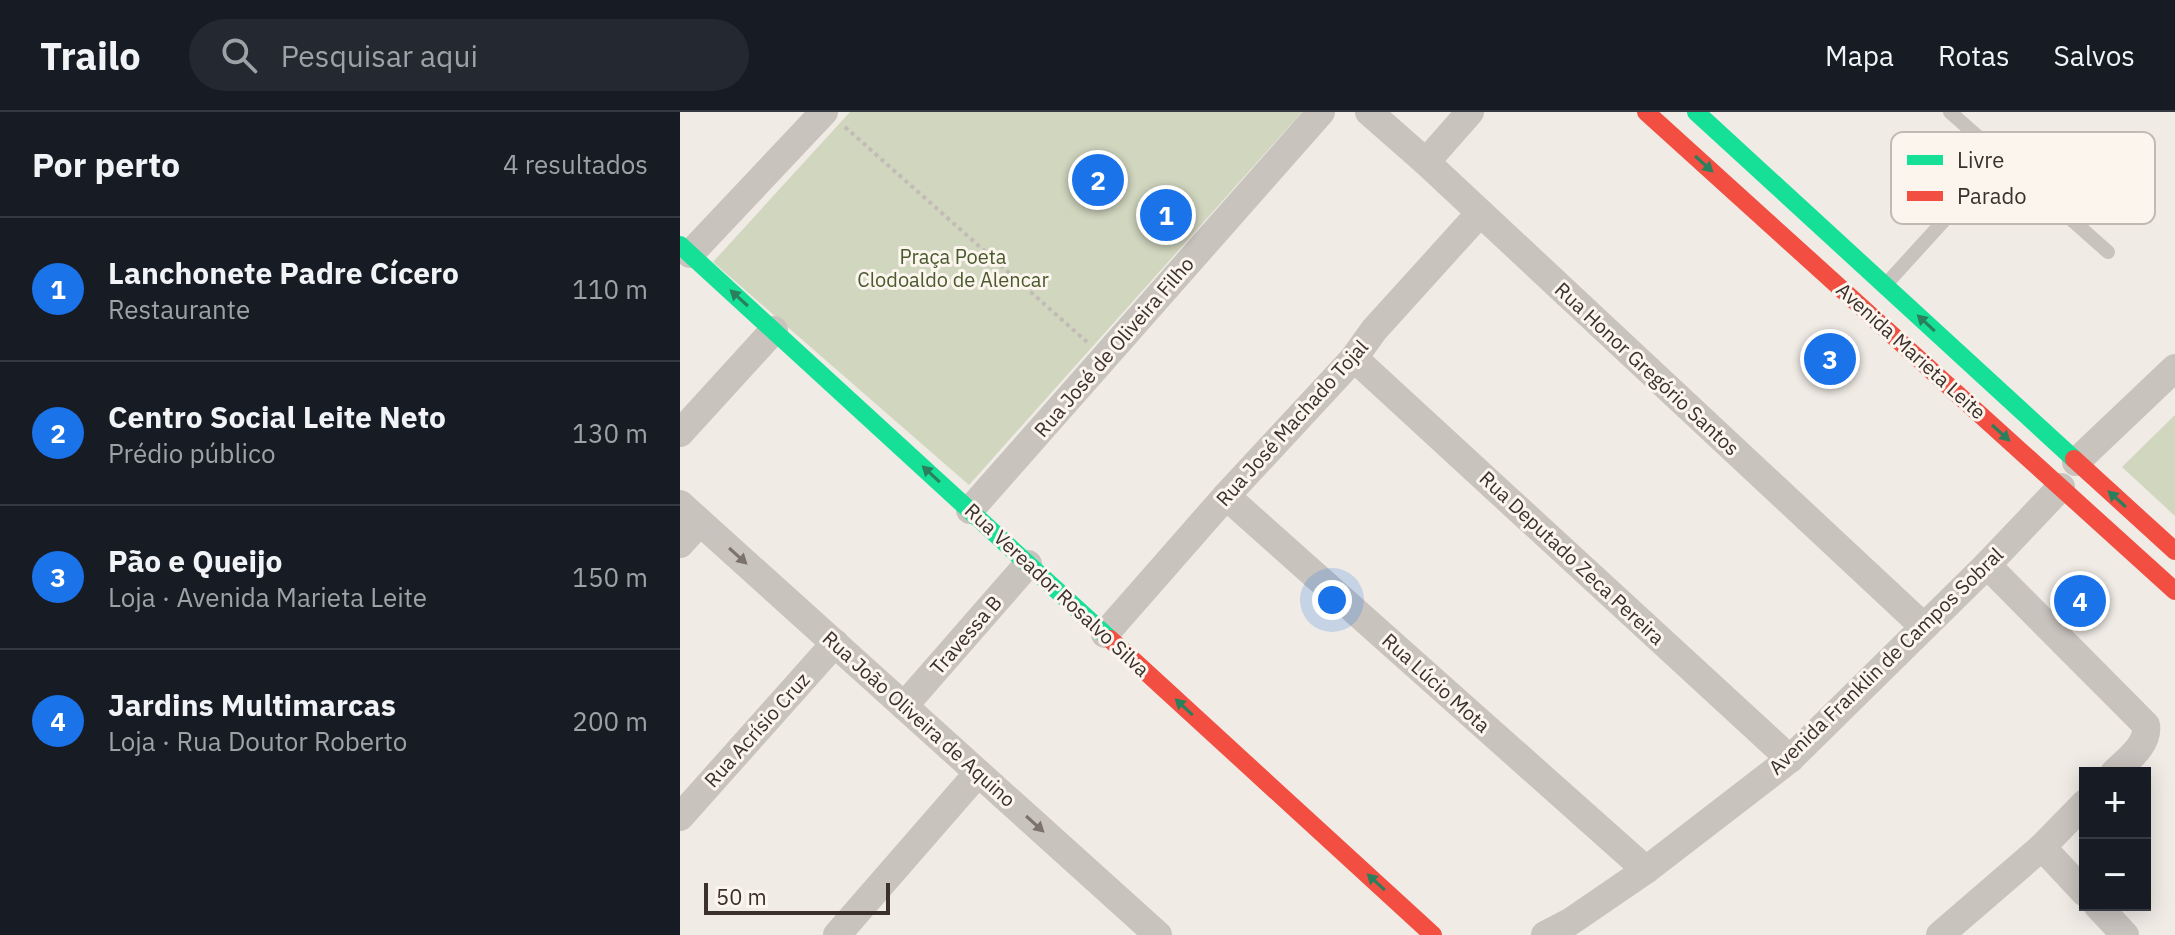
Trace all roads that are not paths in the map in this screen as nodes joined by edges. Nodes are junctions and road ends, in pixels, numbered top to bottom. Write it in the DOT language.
graph roads {
  1 [pos="1321,112"];
  2 [pos="1369,112"];
  3 [pos="1470,112"];
  4 [pos="1646,112"];
  5 [pos="1696,112"];
  6 [pos="1950,112"];
  7 [pos="832,117"];
  8 [pos="1972,132"];
  9 [pos="1426,162"];
  10 [pos="1480,213"];
  11 [pos="1941,224"];
  12 [pos="2076,224"];
  13 [pos="685,250"];
  14 [pos="2108,252"];
  15 [pos="1885,286"];
  16 [pos="774,330"];
  17 [pos="1354,358"];
  18 [pos="2175,368"];
  19 [pos="680,433"];
  20 [pos="2076,462"];
  21 [pos="2061,487"];
  22 [pos="1226,496"];
  23 [pos="970,510"];
  24 [pos="690,513"];
  25 [pos="680,544"];
  26 [pos="2175,551"];
  27 [pos="1028,564"];
  28 [pos="1987,565"];
  29 [pos="2175,591"];
  30 [pos="1924,627"];
  31 [pos="1105,634"];
  32 [pos="835,643"];
  33 [pos="904,706"];
  34 [pos="1790,759"];
  35 [pos="2120,767"];
  36 [pos="978,773"];
  37 [pos="2079,809"];
  38 [pos="680,817"];
  39 [pos="2042,847"];
  40 [pos="1646,870"];
  41 [pos="2079,887"];
  42 [pos="2103,911"];
  43 [pos="852,930"];
  44 [pos="1158,935"];
  45 [pos="1433,935"];
  46 [pos="1545,935"];
  47 [pos="1940,935"];
  48 [pos="2125,935"];
  1 -- 23 [label="street, Rua José de Oliveira Filho"];
  2 -- 9 [label="street, Rua Honor Gregório Santos"];
  3 -- 9 [label="street"];
  4 -- 21 [label="street, Avenida Marieta Leite, one-way"];
  5 -- 15 [label="street, Avenida Marieta Leite"];
  6 -- 8 [label="lane"];
  7 -- 13 [label="street"];
  9 -- 10 [label="street, Rua Honor Gregório Santos"];
  10 -- 17 [label="street, Rua José Machado Tojal"];
  10 -- 30 [label="street, Rua Honor Gregório Santos"];
  11 -- 15 [label="lane"];
  12 -- 14 [label="lane"];
  16 -- 13 [label="street, Rua Vereador Rosalvo Silva, one-way"];
  20 -- 15 [label="street, Avenida Marieta Leite, one-way"];
  16 -- 19 [label="street"];
  23 -- 16 [label="street, Rua Vereador Rosalvo Silva, one-way"];
  17 -- 22 [label="street, Rua José Machado Tojal"];
  17 -- 34 [label="street, Rua Deputado Zeca Pereira"];
  18 -- 20 [label="street"];
  26 -- 20 [label="street, Avenida Marieta Leite, one-way"];
  21 -- 28 [label="street, Avenida Franklin de Campos Sobral"];
  21 -- 29 [label="street, Avenida Marieta Leite"];
  22 -- 31 [label="street, Rua José Machado Tojal"];
  22 -- 40 [label="street, Rua Lúcio Mota"];
  23 -- 27 [label="street, Rua Vereador Rosalvo Silva"];
  24 -- 25 [label="street"];
  24 -- 32 [label="street, Rua João Oliveira de Aquino, one-way"];
  27 -- 31 [label="street, Rua Vereador Rosalvo Silva"];
  27 -- 33 [label="street, Travessa B"];
  28 -- 30 [label="street, Avenida Franklin de Campos Sobral"];
  28 -- 35 [label="street"];
  30 -- 34 [label="street, Avenida Franklin de Campos Sobral"];
  45 -- 31 [label="street, Rua Vereador Rosalvo Silva, one-way"];
  32 -- 33 [label="street, Rua João Oliveira de Aquino"];
  32 -- 38 [label="street, Rua Acrísio Cruz"];
  33 -- 36 [label="street, Rua João Oliveira de Aquino"];
  34 -- 40 [label="street, Avenida Franklin de Campos Sobral"];
  36 -- 43 [label="street"];
  36 -- 44 [label="street, Rua João Oliveira de Aquino, one-way"];
  37 -- 39 [label="street"];
  39 -- 41 [label="street"];
  39 -- 47 [label="street"];
  40 -- 46 [label="street, Avenida Franklin de Campos Sobral"];
  42 -- 48 [label="street"];
}
